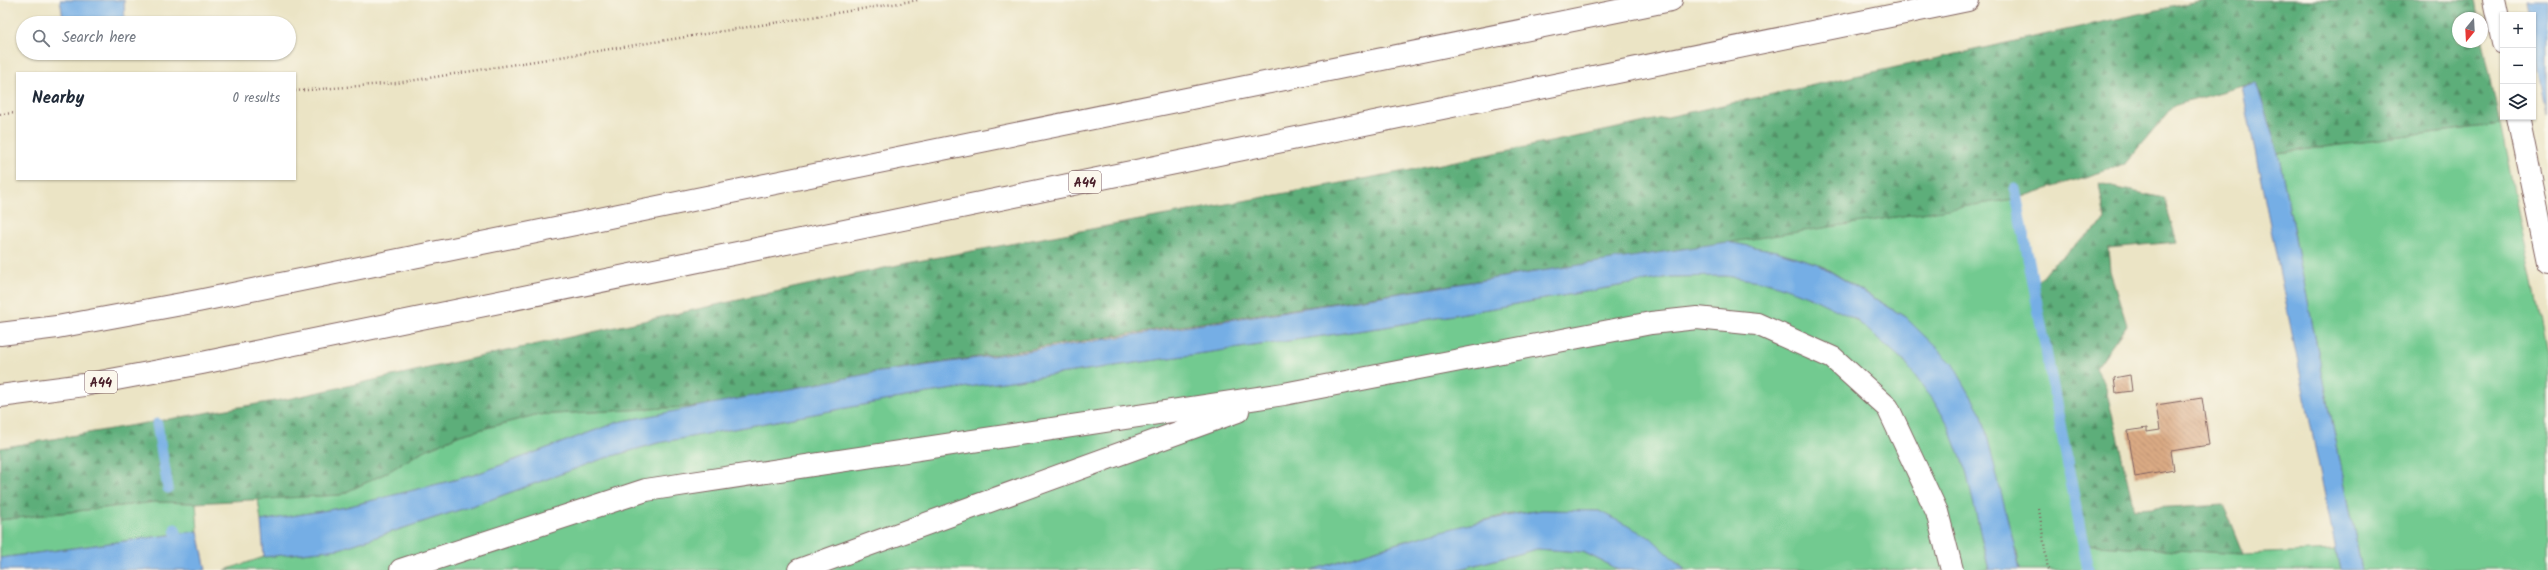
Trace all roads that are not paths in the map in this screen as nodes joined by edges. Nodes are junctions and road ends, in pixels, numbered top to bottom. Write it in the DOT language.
graph roads {
  1 [pos="1671,0"];
  2 [pos="1968,0"];
  3 [pos="2494,0"];
  4 [pos="2500,29"];
  5 [pos="2519,120"];
  6 [pos="2548,262"];
  7 [pos="0,334"];
  8 [pos="1284,394"];
  9 [pos="0,396"];
  10 [pos="401,570"];
  11 [pos="799,570"];
  12 [pos="1952,570"];
  1 -- 7 [label="main road"];
  2 -- 9 [label="main road, A44"];
  3 -- 4 [label="main road"];
  5 -- 6 [label="main road"];
  8 -- 10 [label="main road"];
  8 -- 11 [label="main road"];
  8 -- 12 [label="main road"];
}
